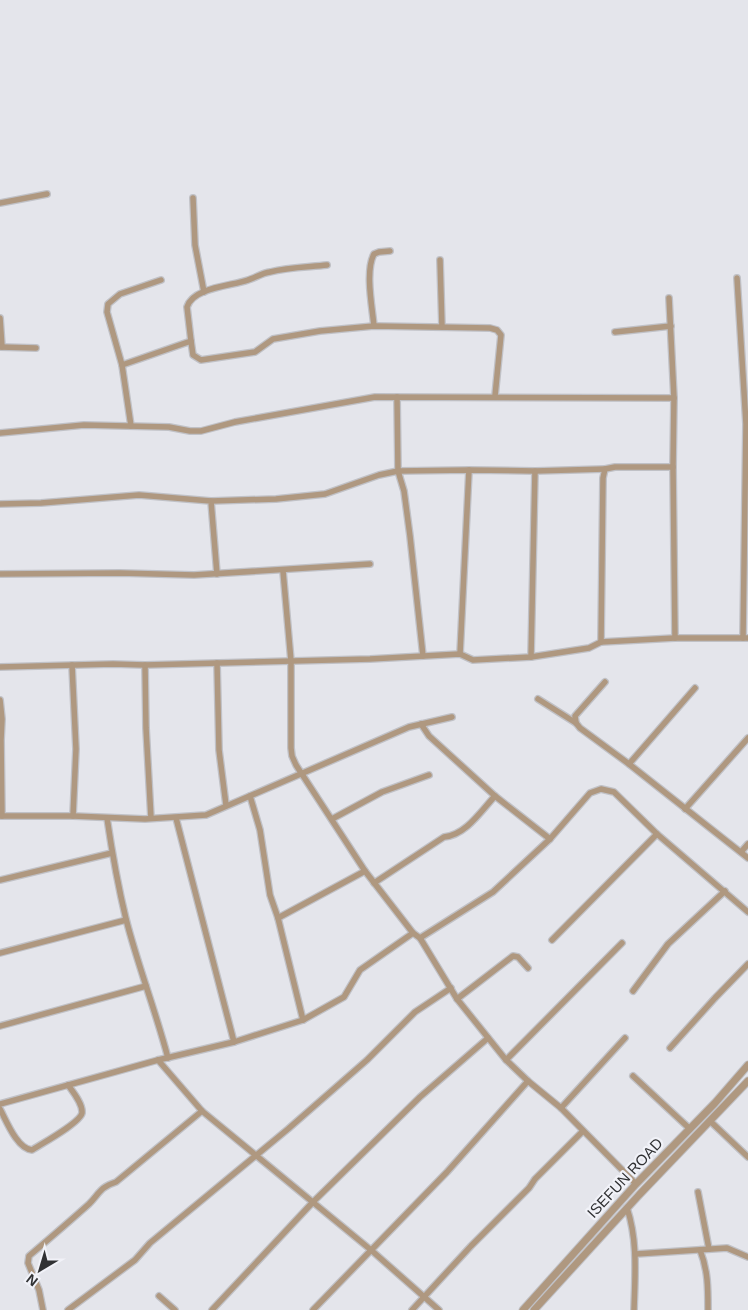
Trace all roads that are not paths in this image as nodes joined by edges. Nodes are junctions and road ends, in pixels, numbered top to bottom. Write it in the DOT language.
graph roads {
  1 [pos="47,194"];
  2 [pos="193,198"];
  3 [pos="0,203"];
  4 [pos="390,251"];
  5 [pos="440,260"];
  6 [pos="327,265"];
  7 [pos="737,278"];
  8 [pos="161,280"];
  9 [pos="204,292"];
  10 [pos="669,298"];
  11 [pos="0,318"];
  12 [pos="374,326"];
  13 [pos="671,326"];
  14 [pos="442,327"];
  15 [pos="615,332"];
  16 [pos="191,341"];
  17 [pos="1,347"];
  18 [pos="36,348"];
  19 [pos="122,365"];
  20 [pos="495,396"];
  21 [pos="397,397"];
  22 [pos="674,398"];
  23 [pos="747,424"];
  24 [pos="131,426"];
  25 [pos="0,433"];
  26 [pos="673,466"];
  27 [pos="605,469"];
  28 [pos="468,470"];
  29 [pos="398,471"];
  30 [pos="535,471"];
  31 [pos="747,493"];
  32 [pos="211,501"];
  33 [pos="0,504"];
  34 [pos="370,564"];
  35 [pos="746,565"];
  36 [pos="283,570"];
  37 [pos="0,574"];
  38 [pos="217,574"];
  39 [pos="675,638"];
  40 [pos="746,638"];
  41 [pos="601,642"];
  42 [pos="460,654"];
  43 [pos="423,656"];
  44 [pos="531,657"];
  45 [pos="291,661"];
  46 [pos="217,663"];
  47 [pos="72,665"];
  48 [pos="145,665"];
  49 [pos="0,667"];
  50 [pos="605,682"];
  51 [pos="695,688"];
  52 [pos="538,699"];
  53 [pos="0,700"];
  54 [pos="452,717"];
  55 [pos="576,723"];
  56 [pos="421,724"];
  57 [pos="748,738"];
  58 [pos="629,764"];
  59 [pos="302,774"];
  60 [pos="429,775"];
  61 [pos="250,796"];
  62 [pos="495,796"];
  63 [pos="226,805"];
  64 [pos="685,809"];
  65 [pos="1,816"];
  66 [pos="72,816"];
  67 [pos="107,818"];
  68 [pos="151,818"];
  69 [pos="176,818"];
  70 [pos="332,819"];
  71 [pos="657,834"];
  72 [pos="550,838"];
  73 [pos="748,844"];
  74 [pos="741,852"];
  75 [pos="112,853"];
  76 [pos="748,858"];
  77 [pos="365,871"];
  78 [pos="0,880"];
  79 [pos="374,883"];
  80 [pos="725,891"];
  81 [pos="748,912"];
  82 [pos="278,918"];
  83 [pos="126,920"];
  84 [pos="413,933"];
  85 [pos="420,938"];
  86 [pos="552,940"];
  87 [pos="622,943"];
  88 [pos="0,953"];
  89 [pos="748,964"];
  90 [pos="528,968"];
  91 [pos="146,986"];
  92 [pos="451,988"];
  93 [pos="633,991"];
  94 [pos="457,999"];
  95 [pos="303,1020"];
  96 [pos="0,1026"];
  97 [pos="488,1038"];
  98 [pos="625,1038"];
  99 [pos="234,1042"];
  100 [pos="670,1048"];
  101 [pos="168,1058"];
  102 [pos="158,1060"];
  103 [pos="506,1060"];
  104 [pos="748,1065"];
  105 [pos="633,1076"];
  106 [pos="528,1081"];
  107 [pos="748,1081"];
  108 [pos="68,1085"];
  109 [pos="0,1104"];
  110 [pos="0,1108"];
  111 [pos="560,1108"];
  112 [pos="202,1111"];
  113 [pos="710,1121"];
  114 [pos="690,1129"];
  115 [pos="583,1131"];
  116 [pos="255,1156"];
  117 [pos="748,1157"];
  118 [pos="636,1184"];
  119 [pos="698,1192"];
  120 [pos="313,1202"];
  121 [pos="627,1208"];
  122 [pos="709,1249"];
  123 [pos="371,1250"];
  124 [pos="700,1250"];
  125 [pos="636,1254"];
  126 [pos="748,1257"];
  127 [pos="160,1296"];
  128 [pos="425,1296"];
  129 [pos="43,1310"];
  130 [pos="68,1310"];
  131 [pos="175,1310"];
  132 [pos="212,1310"];
  133 [pos="313,1310"];
  134 [pos="412,1310"];
  135 [pos="439,1310"];
  136 [pos="523,1310"];
  137 [pos="534,1310"];
  138 [pos="634,1310"];
  139 [pos="708,1310"];
  1 -- 3 [label="street"];
  2 -- 9 [label="street"];
  4 -- 12 [label="street"];
  5 -- 14 [label="street"];
  6 -- 9 [label="street"];
  7 -- 23 [label="street"];
  8 -- 19 [label="street"];
  9 -- 16 [label="street"];
  10 -- 13 [label="street"];
  11 -- 17 [label="street"];
  12 -- 14 [label="street"];
  12 -- 16 [label="street"];
  13 -- 15 [label="street"];
  13 -- 22 [label="street"];
  14 -- 20 [label="street"];
  16 -- 19 [label="street"];
  17 -- 18 [label="street"];
  19 -- 24 [label="street"];
  20 -- 21 [label="street"];
  20 -- 22 [label="street"];
  21 -- 24 [label="street"];
  21 -- 29 [label="street"];
  22 -- 26 [label="street"];
  23 -- 31 [label="street"];
  24 -- 25 [label="street"];
  26 -- 27 [label="street"];
  26 -- 39 [label="street"];
  27 -- 30 [label="street"];
  27 -- 41 [label="street"];
  28 -- 29 [label="street"];
  28 -- 30 [label="street"];
  28 -- 42 [label="street"];
  29 -- 32 [label="street"];
  29 -- 43 [label="street"];
  30 -- 44 [label="street"];
  31 -- 35 [label="street"];
  32 -- 33 [label="street"];
  32 -- 38 [label="street"];
  34 -- 36 [label="street"];
  35 -- 40 [label="street"];
  36 -- 38 [label="street"];
  36 -- 45 [label="street"];
  37 -- 38 [label="street"];
  39 -- 40 [label="street"];
  39 -- 41 [label="street"];
  41 -- 44 [label="street"];
  42 -- 43 [label="street"];
  42 -- 44 [label="street"];
  43 -- 45 [label="street"];
  45 -- 46 [label="street"];
  45 -- 59 [label="street"];
  46 -- 48 [label="street"];
  46 -- 63 [label="street"];
  47 -- 48 [label="street"];
  47 -- 49 [label="street"];
  47 -- 66 [label="street"];
  48 -- 68 [label="street"];
  50 -- 55 [label="street"];
  51 -- 58 [label="street"];
  52 -- 55 [label="street"];
  53 -- 65 [label="street"];
  54 -- 56 [label="street"];
  55 -- 58 [label="street"];
  56 -- 59 [label="street"];
  56 -- 62 [label="street"];
  57 -- 64 [label="street"];
  58 -- 64 [label="street"];
  59 -- 61 [label="street"];
  59 -- 70 [label="street"];
  60 -- 70 [label="street"];
  61 -- 63 [label="street"];
  61 -- 82 [label="street"];
  62 -- 72 [label="street"];
  62 -- 79 [label="street"];
  63 -- 69 [label="street"];
  64 -- 74 [label="street"];
  65 -- 66 [label="street"];
  66 -- 67 [label="street"];
  67 -- 68 [label="street"];
  67 -- 75 [label="street"];
  68 -- 69 [label="street"];
  69 -- 99 [label="street"];
  70 -- 77 [label="street"];
  71 -- 72 [label="street"];
  71 -- 80 [label="street"];
  71 -- 86 [label="street"];
  72 -- 85 [label="street"];
  73 -- 74 [label="street"];
  74 -- 76 [label="street"];
  75 -- 78 [label="street"];
  75 -- 83 [label="street"];
  77 -- 79 [label="street"];
  77 -- 82 [label="street"];
  79 -- 84 [label="street"];
  80 -- 81 [label="street"];
  80 -- 93 [label="street"];
  82 -- 95 [label="street"];
  83 -- 88 [label="street"];
  83 -- 91 [label="street"];
  84 -- 85 [label="street"];
  84 -- 95 [label="street"];
  85 -- 92 [label="street"];
  87 -- 103 [label="street"];
  89 -- 100 [label="street"];
  90 -- 94 [label="street"];
  91 -- 96 [label="street"];
  91 -- 101 [label="street"];
  92 -- 94 [label="street"];
  92 -- 116 [label="street"];
  94 -- 97 [label="street"];
  95 -- 99 [label="street"];
  97 -- 103 [label="street"];
  97 -- 120 [label="street"];
  98 -- 111 [label="street"];
  99 -- 101 [label="street"];
  101 -- 102 [label="street"];
  102 -- 108 [label="street"];
  102 -- 112 [label="street"];
  103 -- 106 [label="street"];
  104 -- 114 [label="street, ISEFUN ROAD"];
  105 -- 114 [label="street"];
  106 -- 111 [label="street"];
  106 -- 123 [label="street"];
  107 -- 113 [label="street, ISEFUN ROAD"];
  108 -- 109 [label="street"];
  108 -- 110 [label="street"];
  111 -- 115 [label="street"];
  112 -- 116 [label="street"];
  112 -- 129 [label="street"];
  113 -- 117 [label="street"];
  113 -- 121 [label="street, ISEFUN ROAD"];
  114 -- 118 [label="street, ISEFUN ROAD"];
  115 -- 118 [label="street"];
  115 -- 128 [label="street"];
  116 -- 120 [label="street"];
  116 -- 130 [label="street"];
  118 -- 136 [label="street, ISEFUN ROAD"];
  119 -- 122 [label="street"];
  120 -- 123 [label="street"];
  120 -- 132 [label="street"];
  121 -- 125 [label="street"];
  121 -- 137 [label="street, ISEFUN ROAD"];
  122 -- 124 [label="street"];
  122 -- 126 [label="street"];
  123 -- 128 [label="street"];
  123 -- 133 [label="street"];
  124 -- 125 [label="street"];
  124 -- 139 [label="street"];
  125 -- 138 [label="street"];
  127 -- 131 [label="street"];
  128 -- 134 [label="street"];
  128 -- 135 [label="street"];
}
